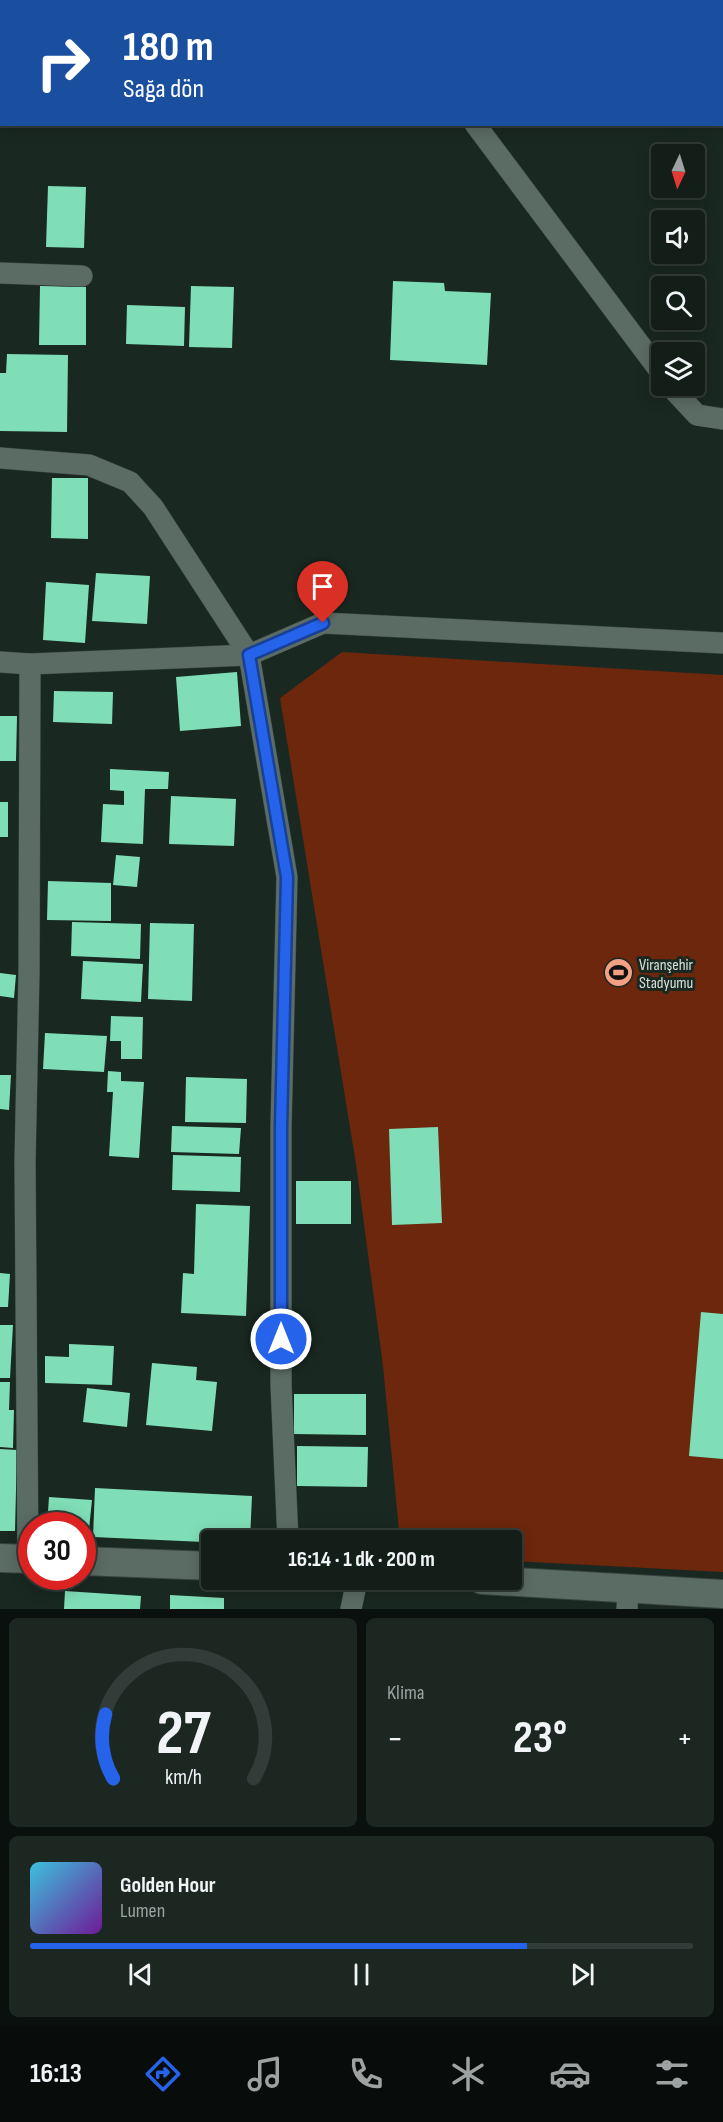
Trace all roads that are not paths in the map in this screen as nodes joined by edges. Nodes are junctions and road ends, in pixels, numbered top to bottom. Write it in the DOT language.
graph roads {
  1 [pos="476,126"];
  2 [pos="0,273"];
  3 [pos="82,276"];
  4 [pos="651,359"];
  5 [pos="679,396"];
  6 [pos="723,419"];
  7 [pos="0,458"];
  8 [pos="723,643"];
  9 [pos="249,655"];
  10 [pos="0,662"];
  11 [pos="30,664"];
  12 [pos="20,1512"];
  13 [pos="288,1530"];
  14 [pos="96,1562"];
  15 [pos="201,1566"];
  16 [pos="522,1585"];
  17 [pos="355,1590"];
  18 [pos="723,1594"];
  19 [pos="628,1599"];
  20 [pos="351,1609"];
  1 -- 4 [label="street"];
  2 -- 3 [label="street"];
  5 -- 6 [label="street"];
  7 -- 9 [label="street"];
  8 -- 9 [label="street"];
  9 -- 11 [label="street"];
  9 -- 13 [label="street"];
  10 -- 11 [label="street"];
  11 -- 12 [label="street"];
  14 -- 15 [label="street"];
  16 -- 19 [label="street"];
  17 -- 20 [label="street"];
  18 -- 19 [label="street"];
}
